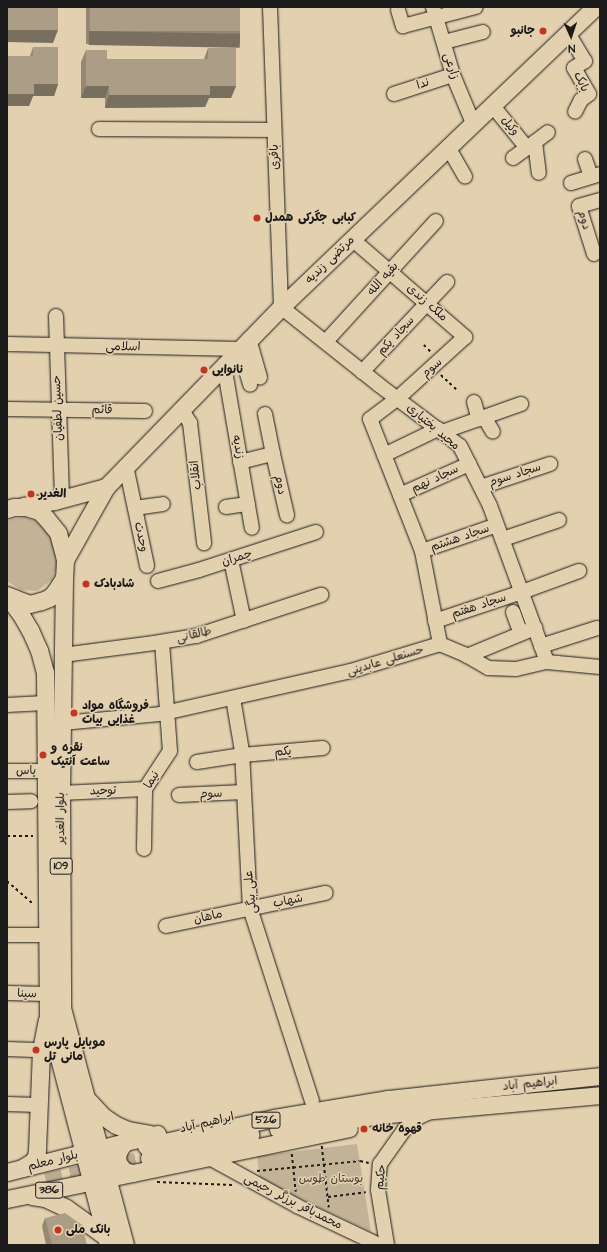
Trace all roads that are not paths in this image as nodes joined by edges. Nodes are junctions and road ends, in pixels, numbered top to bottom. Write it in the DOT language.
graph roads {
  1 [pos="270,7"];
  2 [pos="476,7"];
  3 [pos="595,7"];
  4 [pos="398,10"];
  5 [pos="434,12"];
  6 [pos="600,16"];
  7 [pos="483,32"];
  8 [pos="568,33"];
  9 [pos="444,42"];
  10 [pos="453,75"];
  11 [pos="394,94"];
  12 [pos="492,105"];
  13 [pos="575,112"];
  14 [pos="473,123"];
  15 [pos="100,129"];
  16 [pos="274,130"];
  17 [pos="548,132"];
  18 [pos="531,145"];
  19 [pos="448,147"];
  20 [pos="513,158"];
  21 [pos="585,158"];
  22 [pos="539,173"];
  23 [pos="596,175"];
  24 [pos="466,176"];
  25 [pos="571,183"];
  26 [pos="600,200"];
  27 [pos="436,221"];
  28 [pos="352,239"];
  29 [pos="594,254"];
  30 [pos="390,271"];
  31 [pos="447,282"];
  32 [pos="427,303"];
  33 [pos="281,307"];
  34 [pos="56,316"];
  35 [pos="330,337"];
  36 [pos="465,337"];
  37 [pos="7,344"];
  38 [pos="244,344"];
  39 [pos="56,345"];
  40 [pos="224,366"];
  41 [pos="362,372"];
  42 [pos="255,381"];
  43 [pos="398,398"];
  44 [pos="474,402"];
  45 [pos="522,404"];
  46 [pos="7,409"];
  47 [pos="181,409"];
  48 [pos="58,410"];
  49 [pos="145,411"];
  50 [pos="265,414"];
  51 [pos="481,418"];
  52 [pos="440,431"];
  53 [pos="493,432"];
  54 [pos="273,454"];
  55 [pos="384,455"];
  56 [pos="240,462"];
  57 [pos="469,464"];
  58 [pos="550,464"];
  59 [pos="126,466"];
  60 [pos="106,487"];
  61 [pos="481,487"];
  62 [pos="400,495"];
  63 [pos="62,499"];
  64 [pos="163,504"];
  65 [pos="248,504"];
  66 [pos="9,506"];
  67 [pos="226,507"];
  68 [pos="135,508"];
  69 [pos="287,515"];
  70 [pos="559,520"];
  71 [pos="498,525"];
  72 [pos="252,528"];
  73 [pos="316,532"];
  74 [pos="503,539"];
  75 [pos="204,543"];
  76 [pos="422,551"];
  77 [pos="66,560"];
  78 [pos="231,560"];
  79 [pos="148,566"];
  80 [pos="579,571"];
  81 [pos="64,578"];
  82 [pos="158,581"];
  83 [pos="522,592"];
  84 [pos="321,595"];
  85 [pos="8,596"];
  86 [pos="514,612"];
  87 [pos="435,620"];
  88 [pos="244,621"];
  89 [pos="535,628"];
  90 [pos="597,628"];
  91 [pos="521,634"];
  92 [pos="162,642"];
  93 [pos="440,644"];
  94 [pos="542,646"];
  95 [pos="63,655"];
  96 [pos="467,656"];
  97 [pos="548,662"];
  98 [pos="600,667"];
  99 [pos="232,698"];
  100 [pos="45,703"];
  101 [pos="7,705"];
  102 [pos="166,713"];
  103 [pos="62,723"];
  104 [pos="324,748"];
  105 [pos="242,755"];
  106 [pos="197,762"];
  107 [pos="7,771"];
  108 [pos="46,771"];
  109 [pos="145,789"];
  110 [pos="244,792"];
  111 [pos="61,793"];
  112 [pos="178,795"];
  113 [pos="31,801"];
  114 [pos="7,802"];
  115 [pos="144,849"];
  116 [pos="326,893"];
  117 [pos="250,908"];
  118 [pos="166,926"];
  119 [pos="7,935"];
  120 [pos="47,935"];
  121 [pos="7,993"];
  122 [pos="47,994"];
  123 [pos="48,1016"];
  124 [pos="7,1049"];
  125 [pos="41,1050"];
  126 [pos="600,1076"];
  127 [pos="600,1094"];
  128 [pos="84,1095"];
  129 [pos="312,1101"];
  130 [pos="7,1104"];
  131 [pos="39,1105"];
  132 [pos="388,1107"];
  133 [pos="436,1109"];
  134 [pos="124,1143"];
  135 [pos="150,1146"];
  136 [pos="91,1151"];
  137 [pos="67,1157"];
  138 [pos="208,1157"];
  139 [pos="14,1170"];
  140 [pos="133,1173"];
  141 [pos="7,1177"];
  142 [pos="91,1182"];
  143 [pos="7,1191"];
  144 [pos="26,1195"];
  145 [pos="7,1199"];
  146 [pos="109,1242"];
  147 [pos="121,1245"];
  148 [pos="125,1245"];
  149 [pos="379,1245"];
  150 [pos="387,1245"];
  1 -- 16 [label="street, باقری"];
  2 -- 5 [label="street"];
  3 -- 6 [label="street"];
  3 -- 8 [label="main road, مرتضی زندیه"];
  4 -- 5 [label="street"];
  5 -- 9 [label="street, زارعی"];
  7 -- 9 [label="street"];
  8 -- 12 [label="main road, مرتضی زندیه"];
  8 -- 13 [label="street, بابک"];
  9 -- 10 [label="street, زارعی"];
  10 -- 11 [label="street, ندا"];
  10 -- 14 [label="street, زارعی"];
  12 -- 14 [label="main road, مرتضی زندیه"];
  12 -- 18 [label="street, وکیل"];
  14 -- 19 [label="main road, مرتضی زندیه"];
  15 -- 16 [label="street"];
  16 -- 33 [label="street, باقری"];
  17 -- 18 [label="street, وکیل"];
  18 -- 20 [label="street, وکیل"];
  18 -- 22 [label="street"];
  19 -- 24 [label="street"];
  19 -- 28 [label="main road, مرتضی زندیه"];
  21 -- 23 [label="street"];
  23 -- 25 [label="street"];
  26 -- 29 [label="street, دوم"];
  27 -- 30 [label="street, بقیه الله"];
  28 -- 30 [label="street, ملک زندی"];
  28 -- 33 [label="main road, مرتضی زندیه"];
  30 -- 32 [label="street, ملک زندی"];
  30 -- 35 [label="street, بقیه الله"];
  31 -- 32 [label="street, سجاد یکم"];
  32 -- 36 [label="street, ملک زندی"];
  32 -- 41 [label="street, سجاد یکم"];
  33 -- 38 [label="main road, مرتضی زندیه"];
  33 -- 41 [label="street, مجید بختیاری"];
  34 -- 39 [label="street, حسین لطفیان"];
  36 -- 43 [label="street, سوم"];
  37 -- 39 [label="street, اسلامی"];
  38 -- 39 [label="street, اسلامی"];
  38 -- 40 [label="main road, مرتضی زندیه"];
  38 -- 42 [label="street"];
  39 -- 48 [label="street, حسین لطفیان"];
  40 -- 47 [label="main road, مرتضی زندیه"];
  40 -- 56 [label="street, زندیه"];
  41 -- 43 [label="street, مجید بختیاری"];
  43 -- 52 [label="street, مجید بختیاری"];
  43 -- 55 [label="street"];
  44 -- 51 [label="street"];
  45 -- 51 [label="street"];
  46 -- 48 [label="street, قائم"];
  47 -- 59 [label="main road, مرتضی زندیه"];
  47 -- 75 [label="street, انقلاب"];
  48 -- 49 [label="street, قائم"];
  48 -- 63 [label="street, حسین لطفیان"];
  50 -- 54 [label="street, دوم"];
  51 -- 52 [label="street"];
  51 -- 53 [label="street"];
  52 -- 55 [label="street"];
  52 -- 57 [label="street, مجید بختیاری"];
  54 -- 56 [label="street"];
  54 -- 69 [label="street, دوم"];
  55 -- 62 [label="street"];
  56 -- 65 [label="street, زندیه"];
  57 -- 61 [label="street, مجید بختیاری"];
  57 -- 62 [label="street, سجاد نهم"];
  58 -- 61 [label="street, سجاد سوم"];
  59 -- 60 [label="main road, مرتضی زندیه"];
  59 -- 68 [label="street, وحدت"];
  60 -- 63 [label="main road"];
  60 -- 77 [label="main road, مرتضی زندیه"];
  61 -- 71 [label="street, مجید بختیاری"];
  62 -- 76 [label="street"];
  63 -- 66 [label="main road"];
  64 -- 68 [label="street, وحدت"];
  65 -- 67 [label="street"];
  65 -- 72 [label="street, زندیه"];
  66 -- 77 [label="main road"];
  68 -- 79 [label="street, وحدت"];
  70 -- 74 [label="street"];
  71 -- 74 [label="street, مجید بختیاری"];
  71 -- 76 [label="street, سجاد هشتم"];
  73 -- 78 [label="street, چمران"];
  74 -- 83 [label="street, مجید بختیاری"];
  76 -- 87 [label="street"];
  77 -- 81 [label="main road, بلوار الغدیر"];
  78 -- 82 [label="street, چمران"];
  78 -- 88 [label="street"];
  80 -- 83 [label="street, سجاد هفتم"];
  81 -- 85 [label="main road"];
  81 -- 95 [label="main road, بلوار الغدیر / 109"];
  83 -- 87 [label="street, سجاد هفتم"];
  83 -- 89 [label="street, مجید بختیاری"];
  84 -- 88 [label="street, طالقانی"];
  85 -- 100 [label="main road, بلوار الغدیر / 109"];
  86 -- 91 [label="street"];
  87 -- 93 [label="street"];
  88 -- 92 [label="street, طالقانی"];
  89 -- 91 [label="street"];
  89 -- 94 [label="street, مجید بختیاری"];
  90 -- 94 [label="street"];
  91 -- 96 [label="street"];
  92 -- 95 [label="street, طالقانی"];
  92 -- 102 [label="street, نیما"];
  93 -- 96 [label="street"];
  93 -- 99 [label="street, حسنعلی عابدینی"];
  94 -- 97 [label="street, مجید بختیاری"];
  95 -- 103 [label="main road, بلوار الغدیر / 109"];
  96 -- 97 [label="street"];
  97 -- 98 [label="street"];
  99 -- 102 [label="street, حسنعلی عابدینی"];
  99 -- 105 [label="street, علی بیگی"];
  100 -- 101 [label="street"];
  100 -- 108 [label="main road, بلوار الغدیر / 109"];
  102 -- 103 [label="street, حسنعلی عابدینی"];
  102 -- 109 [label="street, نیما"];
  103 -- 111 [label="main road, بلوار الغدیر / 109"];
  104 -- 105 [label="street, یکم"];
  105 -- 106 [label="street"];
  105 -- 110 [label="street, علی بیگی"];
  107 -- 108 [label="street, یاس"];
  108 -- 120 [label="main road, بلوار الغدیر / 109"];
  109 -- 111 [label="street, توحید"];
  109 -- 115 [label="street, نیما"];
  110 -- 112 [label="street, سوم"];
  110 -- 117 [label="street, علی بیگی"];
  111 -- 128 [label="main road, بلوار الغدیر / 109"];
  113 -- 114 [label="street"];
  116 -- 117 [label="street, شهاب"];
  117 -- 118 [label="street, ماهان"];
  117 -- 129 [label="street, علی بیگی"];
  119 -- 120 [label="street"];
  120 -- 122 [label="main road, بلوار الغدیر / 109"];
  121 -- 122 [label="street, سینا"];
  122 -- 123 [label="main road, بلوار الغدیر / 109"];
  123 -- 125 [label="main road"];
  123 -- 136 [label="main road, بلوار الغدیر / 109"];
  124 -- 125 [label="street"];
  125 -- 131 [label="main road"];
  126 -- 132 [label="main road, ابراهیم آباد / 526"];
  127 -- 133 [label="main road, ابراهیم آباد / 526"];
  128 -- 135 [label="main road"];
  128 -- 136 [label="main road, بلوار الغدیر / 109"];
  129 -- 132 [label="main road, ابراهیم آباد / 526"];
  129 -- 135 [label="main road, ابراهیم آباد / 526"];
  130 -- 131 [label="street"];
  131 -- 139 [label="main road"];
  132 -- 133 [label="main road, ابراهیم آباد / 526"];
  132 -- 135 [label="main road, ابراهیم آباد / 526"];
  132 -- 138 [label="main road, ابراهیم آباد / 526"];
  133 -- 150 [label="street, حکیم"];
  134 -- 135 [label="main road, ابراهیم آباد / 526"];
  134 -- 136 [label="main road, ابراهیم آباد / 526"];
  134 -- 140 [label="main road"];
  136 -- 137 [label="main road, بلوار معلم / 386"];
  136 -- 142 [label="main road, 109"];
  137 -- 139 [label="main road, بلوار معلم / 386"];
  137 -- 142 [label="main road"];
  138 -- 140 [label="main road, ابراهیم آباد / 526"];
  138 -- 149 [label="street, محمدباقر برزگر رحیمی"];
  140 -- 142 [label="main road, ابراهیم آباد / 526"];
  141 -- 143 [label="main road, بلوار معلم / 386"];
  142 -- 144 [label="main road, 386"];
  142 -- 146 [label="main road, 109"];
  142 -- 148 [label="main road, 109"];
  144 -- 145 [label="main road, 386"];
  144 -- 146 [label="main road"];
  146 -- 147 [label="main road"];
}
